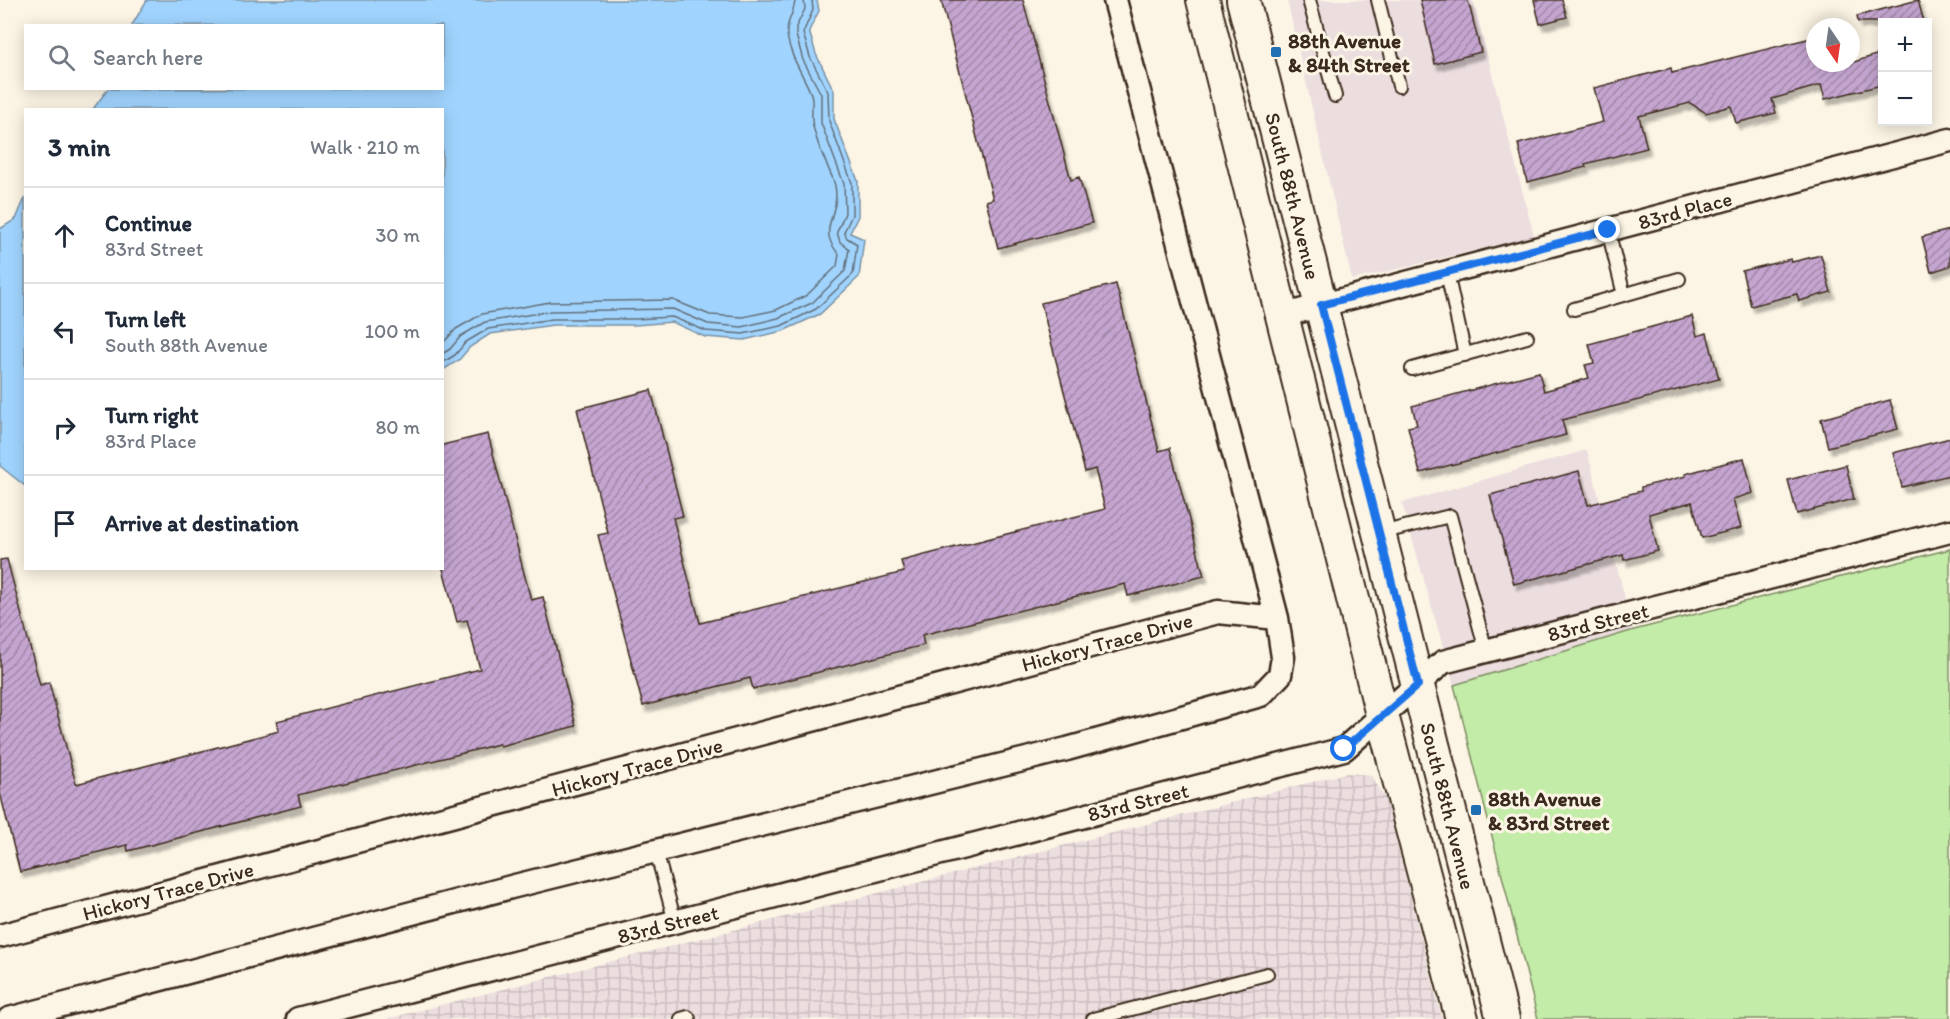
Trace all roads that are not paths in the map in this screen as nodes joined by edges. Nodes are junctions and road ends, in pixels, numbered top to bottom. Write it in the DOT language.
graph roads {
  1 [pos="1115,0"];
  2 [pos="1203,0"];
  3 [pos="1243,0"];
  4 [pos="1310,0"];
  5 [pos="1378,0"];
  6 [pos="1399,86"];
  7 [pos="1335,96"];
  8 [pos="1950,140"];
  9 [pos="1608,230"];
  10 [pos="1447,273"];
  11 [pos="1679,279"];
  12 [pos="1624,295"];
  13 [pos="1321,305"];
  14 [pos="1574,309"];
  15 [pos="1281,316"];
  16 [pos="1527,337"];
  17 [pos="1465,355"];
  18 [pos="1412,369"];
  19 [pos="1950,531"];
  20 [pos="1379,533"];
  21 [pos="1277,618"];
  22 [pos="1485,651"];
  23 [pos="1418,685"];
  24 [pos="1382,715"];
  25 [pos="656,851"];
  26 [pos="675,922"];
  27 [pos="0,936"];
  28 [pos="1267,974"];
  29 [pos="9,1019"];
  30 [pos="298,1019"];
  31 [pos="681,1019"];
  32 [pos="689,1019"];
  33 [pos="1092,1019"];
  34 [pos="1462,1019"];
  35 [pos="1503,1019"];
  1 -- 21 [label="street"];
  2 -- 15 [label="street, South 88th Avenue"];
  3 -- 13 [label="street, South 88th Avenue"];
  4 -- 7 [label="lane"];
  5 -- 6 [label="lane"];
  8 -- 9 [label="street, 83rd Place"];
  9 -- 10 [label="street, 83rd Place"];
  9 -- 12 [label="lane"];
  10 -- 13 [label="street, 83rd Place"];
  10 -- 17 [label="lane"];
  11 -- 12 [label="lane"];
  12 -- 14 [label="lane"];
  13 -- 15 [label="street, 83rd Place"];
  13 -- 20 [label="street, South 88th Avenue"];
  15 -- 24 [label="street, South 88th Avenue"];
  16 -- 17 [label="lane"];
  17 -- 18 [label="lane"];
  19 -- 22 [label="street, 83rd Street"];
  20 -- 22 [label="lane"];
  20 -- 23 [label="street, South 88th Avenue"];
  21 -- 25 [label="street"];
  21 -- 27 [label="street, Hickory Trace Drive"];
  22 -- 23 [label="street, 83rd Street"];
  23 -- 24 [label="street, 83rd Street"];
  23 -- 35 [label="street, South 88th Avenue"];
  24 -- 26 [label="street, 83rd Street"];
  24 -- 34 [label="street, South 88th Avenue"];
  25 -- 26 [label="lane"];
  25 -- 29 [label="street"];
  26 -- 30 [label="street, 83rd Street"];
  28 -- 33 [label="lane"];
  31 -- 32 [label="lane"];
}
